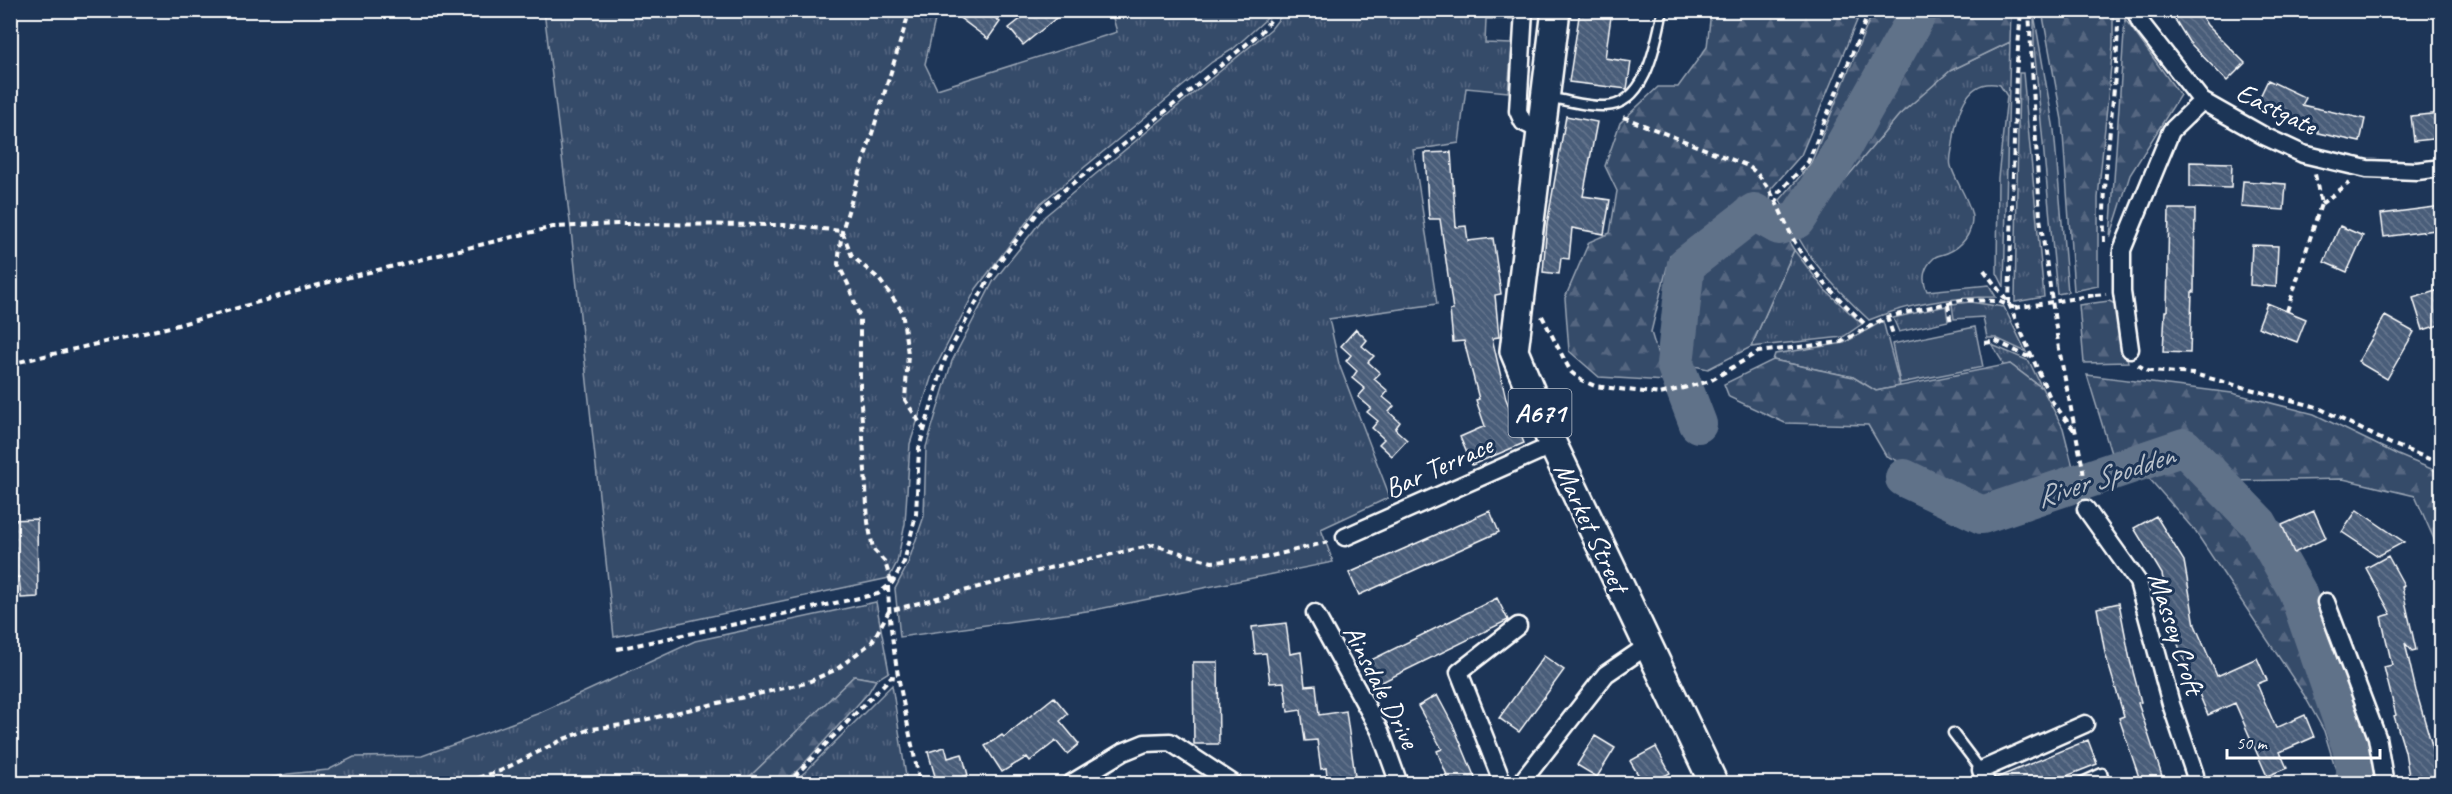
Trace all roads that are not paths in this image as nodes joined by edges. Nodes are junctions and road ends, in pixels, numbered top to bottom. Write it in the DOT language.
graph roads {
  1 [pos="1524,10"];
  2 [pos="1556,10"];
  3 [pos="1663,10"];
  4 [pos="2135,10"];
  5 [pos="1544,97"];
  6 [pos="2202,101"];
  7 [pos="1541,130"];
  8 [pos="2442,168"];
  9 [pos="2130,349"];
  10 [pos="1553,445"];
  11 [pos="2086,509"];
  12 [pos="1345,537"];
  13 [pos="2326,602"];
  14 [pos="1315,613"];
  15 [pos="1518,626"];
  16 [pos="1647,646"];
  17 [pos="2085,724"];
  18 [pos="1953,733"];
  19 [pos="1984,777"];
  20 [pos="1070,783"];
  21 [pos="1234,783"];
  22 [pos="1399,783"];
  23 [pos="1503,783"];
  24 [pos="1520,783"];
  25 [pos="1714,783"];
  26 [pos="2078,783"];
  27 [pos="2105,783"];
  28 [pos="2193,783"];
  29 [pos="2385,783"];
  1 -- 7 [label="street"];
  2 -- 5 [label="main road, Market Street / A671"];
  3 -- 5 [label="lane"];
  4 -- 6 [label="street, Eastgate"];
  5 -- 7 [label="main road, Market Street / A671"];
  6 -- 8 [label="street, Eastgate"];
  6 -- 9 [label="street"];
  7 -- 10 [label="main road, Market Street / A671"];
  10 -- 12 [label="street, Bar Terrace"];
  10 -- 16 [label="main road, Market Street / A671"];
  11 -- 28 [label="street, Massey Croft"];
  13 -- 29 [label="street"];
  14 -- 22 [label="street, Ainsdale Drive"];
  15 -- 23 [label="street"];
  16 -- 24 [label="street"];
  16 -- 25 [label="main road, Market Street / A671"];
  17 -- 19 [label="street"];
  18 -- 19 [label="lane"];
  20 -- 21 [label="street"];
  26 -- 27 [label="lane"];
}
